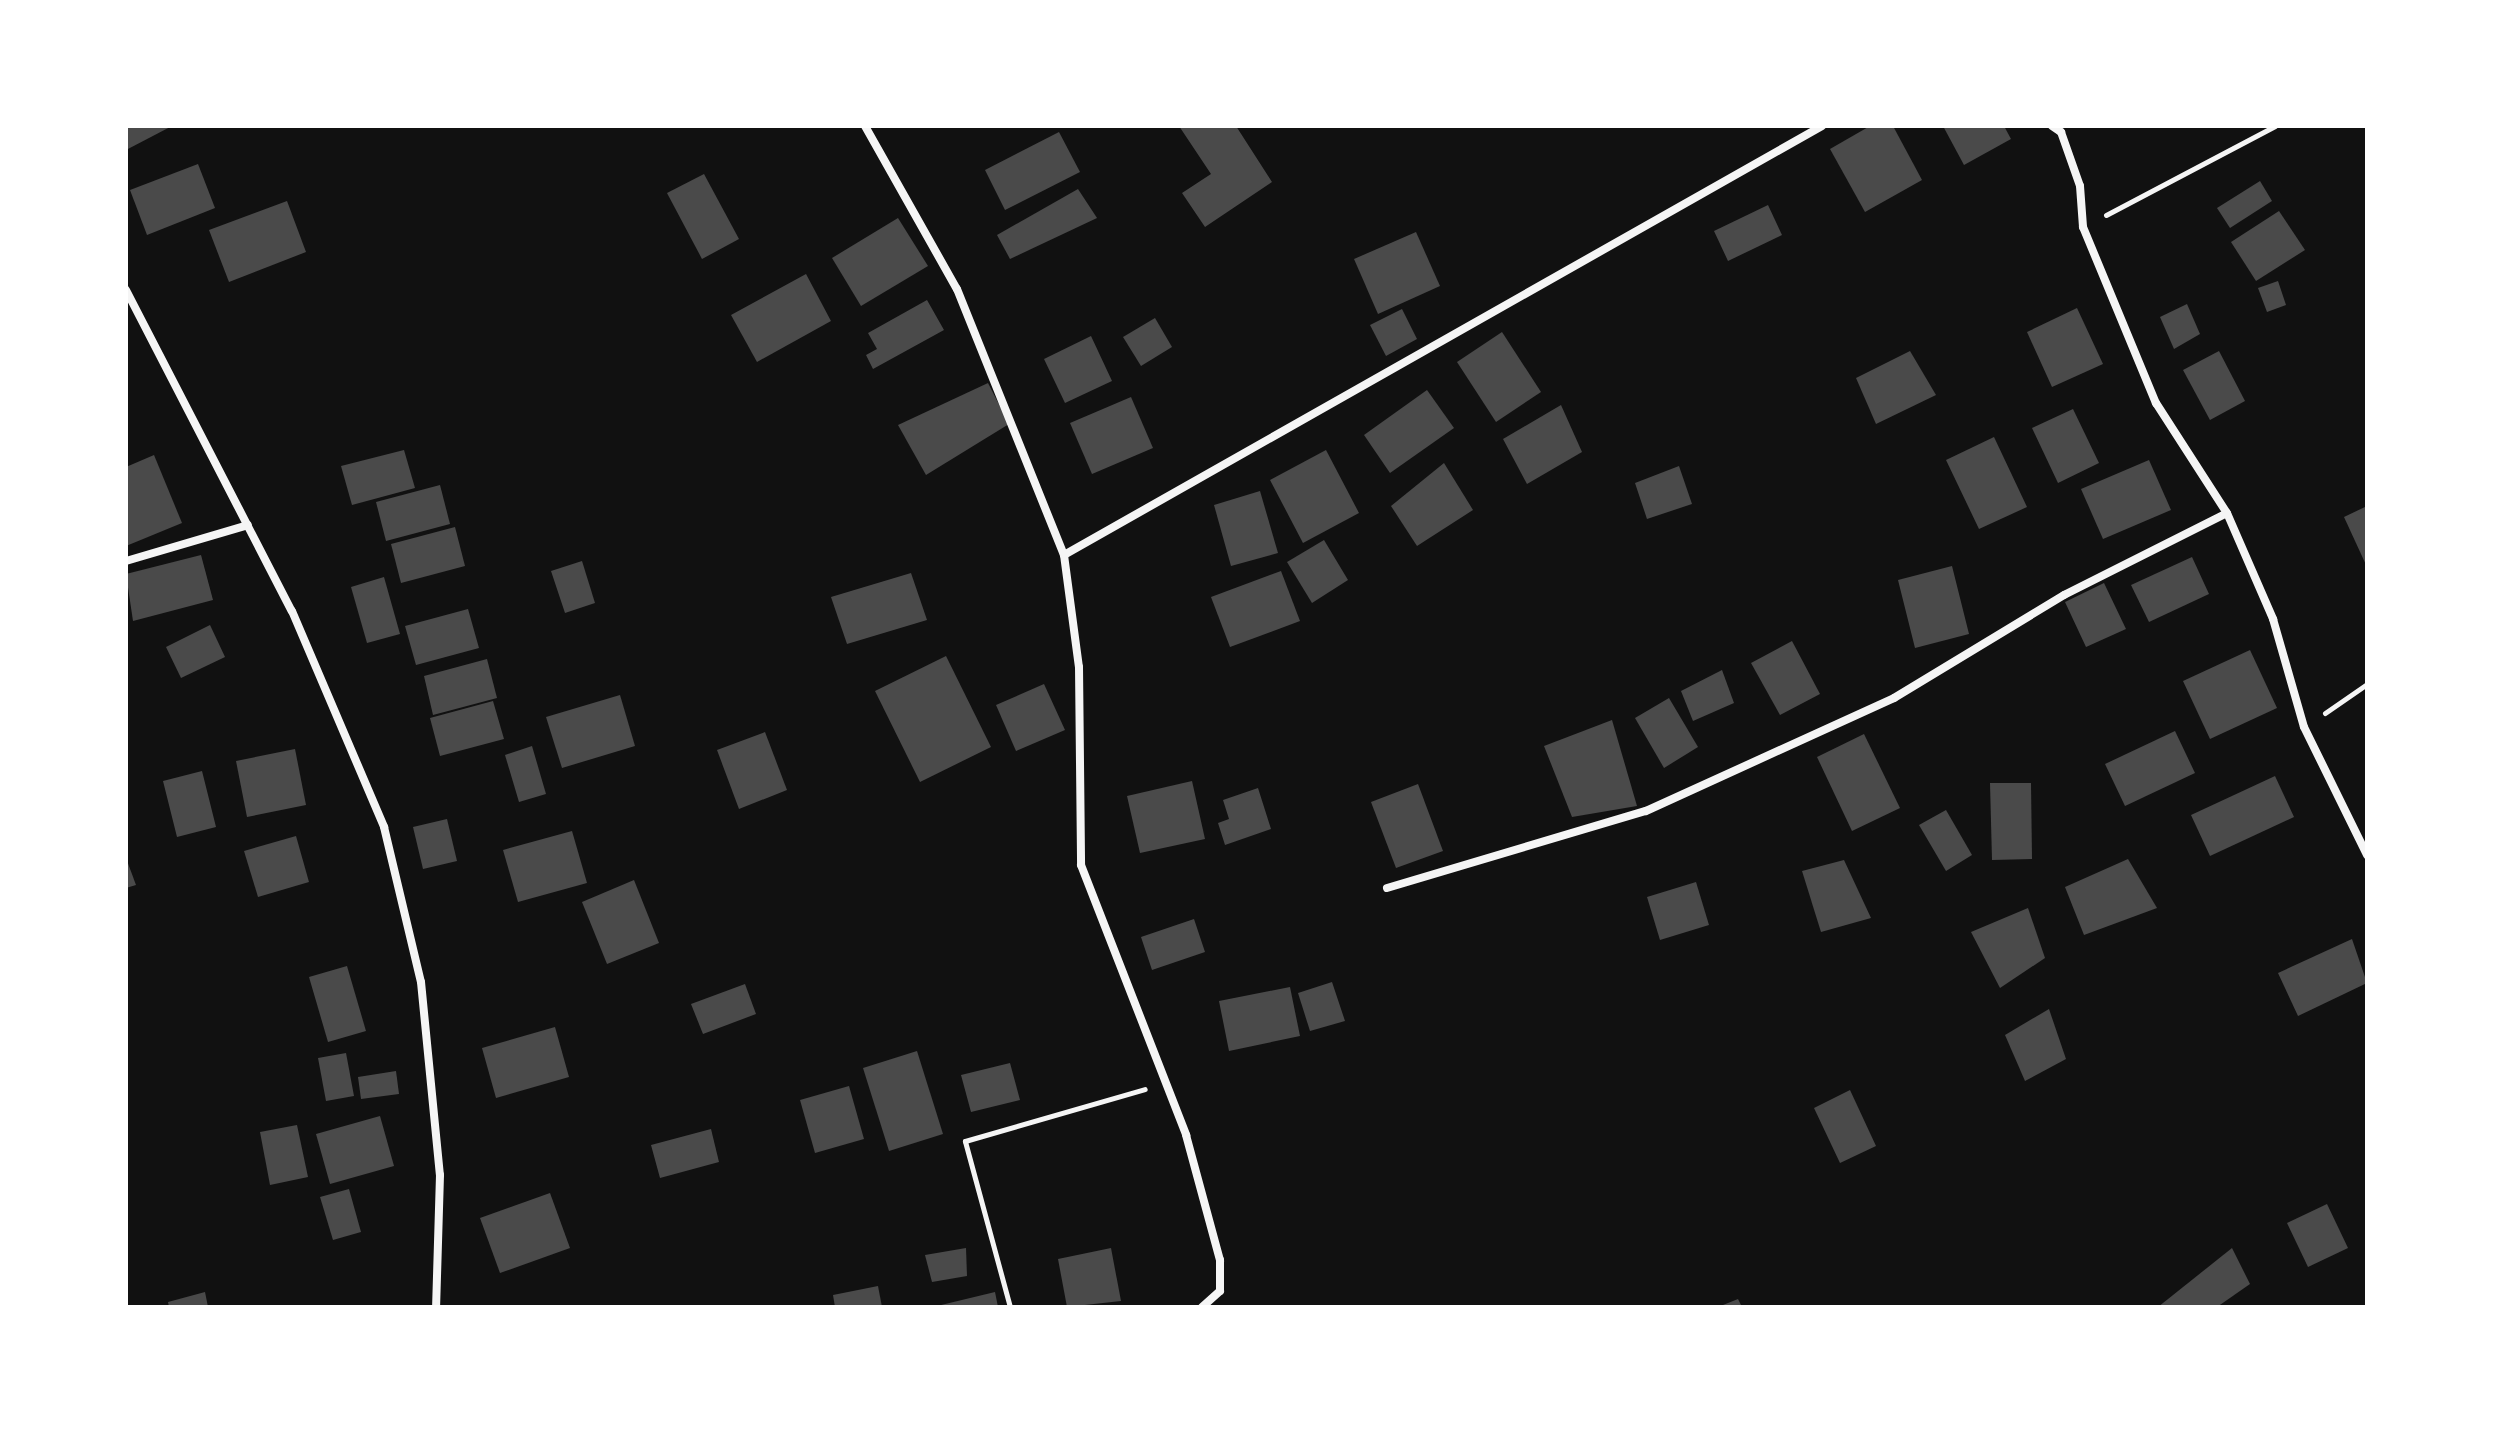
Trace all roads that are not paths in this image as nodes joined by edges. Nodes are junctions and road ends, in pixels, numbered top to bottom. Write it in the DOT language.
graph roads {
  1 [pos="865,126"];
  2 [pos="1822,126"];
  3 [pos="2052,126"];
  4 [pos="126,290"];
  5 [pos="2227,513"];
  6 [pos="248,525"];
  7 [pos="1064,555"];
  8 [pos="126,561"];
  9 [pos="2367,855"];
  10 [pos="1387,888"];
  11 [pos="436,1307"];
  12 [pos="1202,1307"];
  1 -- 7 [label="street"];
  2 -- 7 [label="street"];
  3 -- 5 [label="street"];
  4 -- 6 [label="street"];
  5 -- 9 [label="street"];
  5 -- 10 [label="street"];
  6 -- 8 [label="street"];
  6 -- 11 [label="street"];
  7 -- 12 [label="street"];
}
